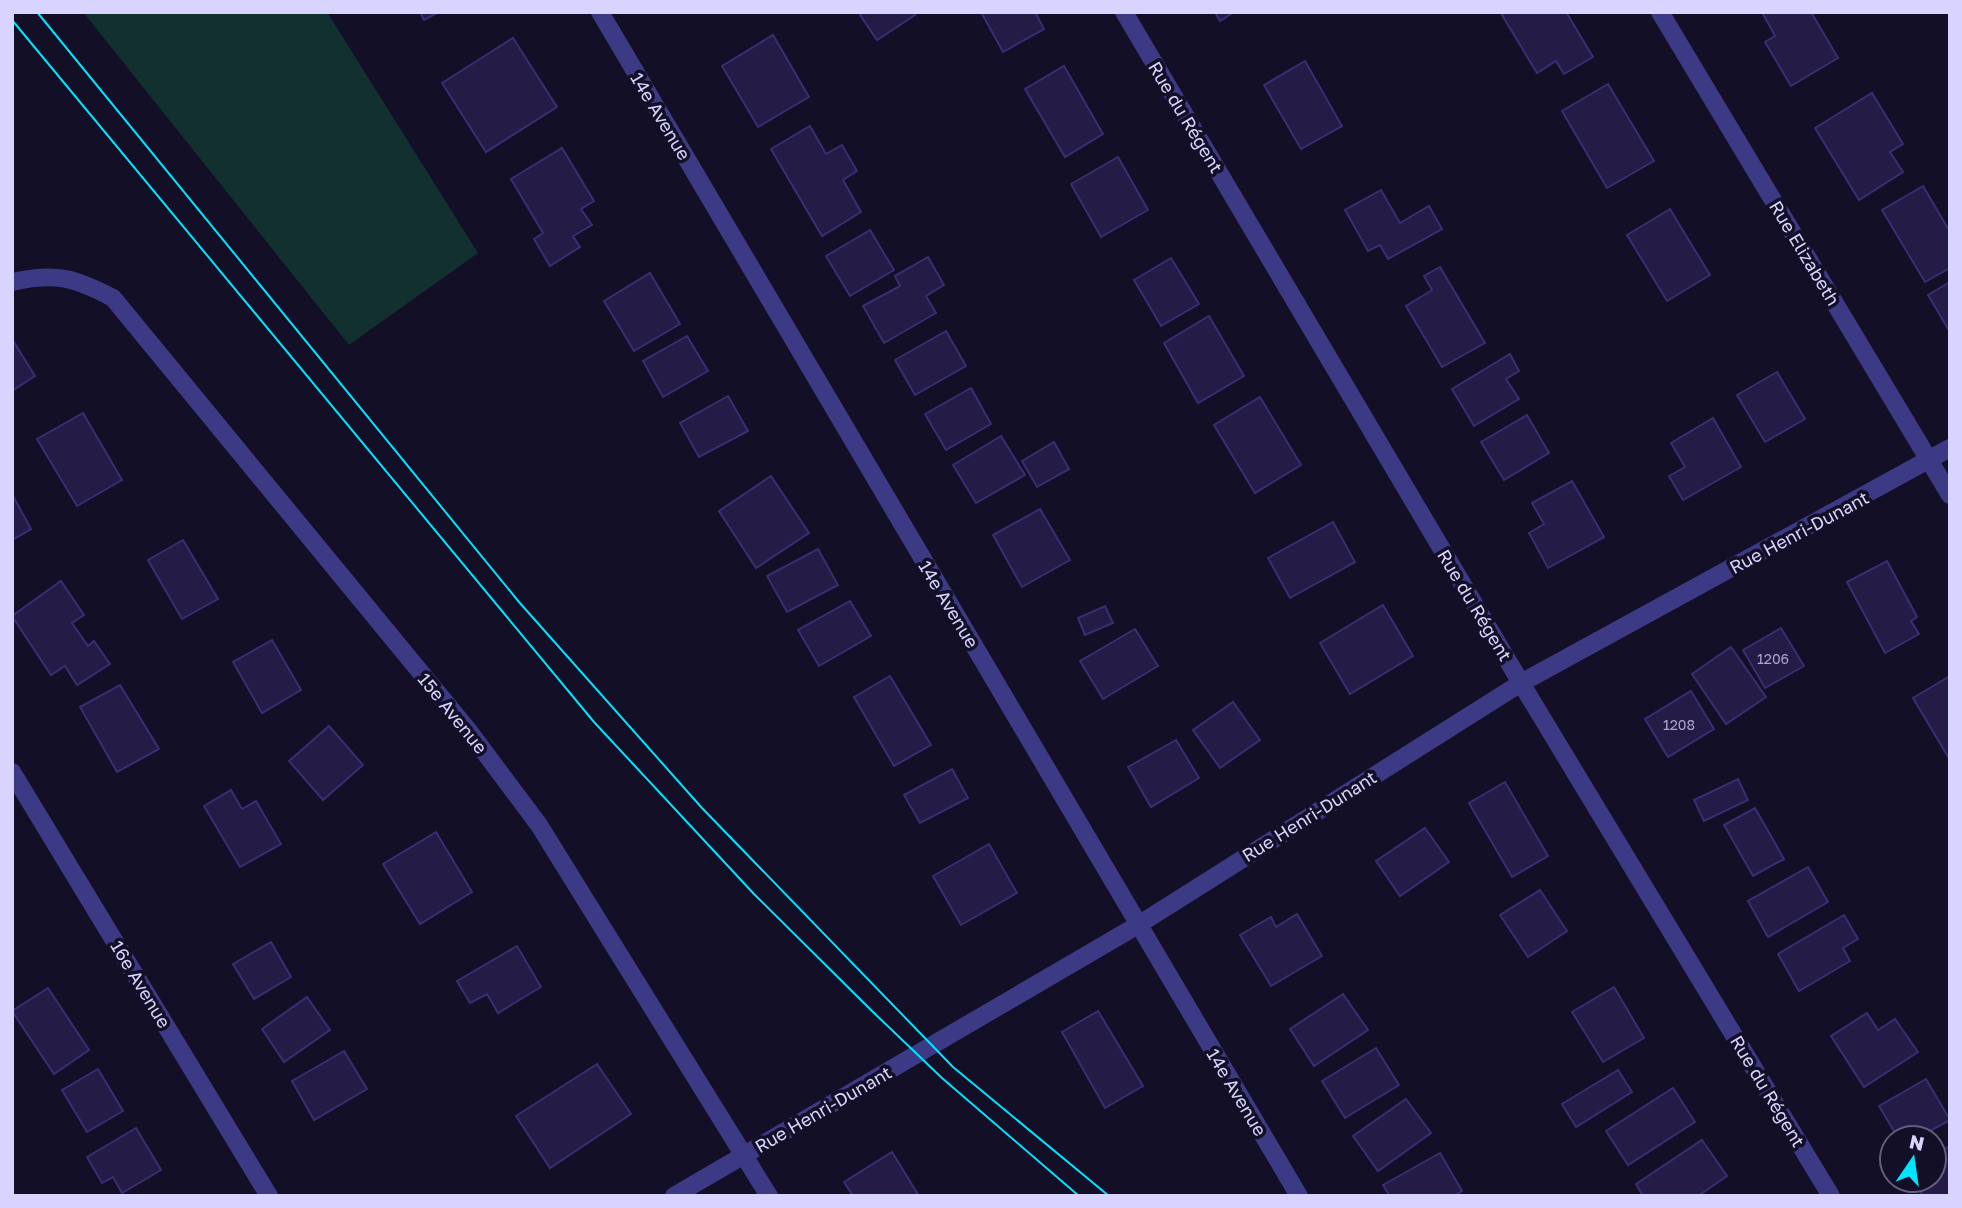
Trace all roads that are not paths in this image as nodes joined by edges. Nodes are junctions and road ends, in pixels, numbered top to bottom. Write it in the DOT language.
graph roads {
  1 [pos="600,12"];
  2 [pos="1124,12"];
  3 [pos="1660,12"];
  4 [pos="12,282"];
  5 [pos="1950,449"];
  6 [pos="1930,461"];
  7 [pos="1950,495"];
  8 [pos="1521,683"];
  9 [pos="12,772"];
  10 [pos="1138,925"];
  11 [pos="744,1155"];
  12 [pos="269,1196"];
  13 [pos="674,1196"];
  14 [pos="769,1196"];
  15 [pos="1299,1196"];
  16 [pos="1831,1196"];
  1 -- 10 [label="street, 14e Avenue"];
  2 -- 8 [label="street, Rue du Régent"];
  3 -- 6 [label="street, Rue Elizabeth"];
  4 -- 11 [label="street, 15e Avenue"];
  5 -- 6 [label="street, Rue Henri-Dunant"];
  6 -- 7 [label="street, Rue Elizabeth"];
  6 -- 8 [label="street, Rue Henri-Dunant"];
  8 -- 10 [label="street, Rue Henri-Dunant"];
  8 -- 16 [label="street, Rue du Régent"];
  9 -- 12 [label="street, 16e Avenue"];
  10 -- 11 [label="street, Rue Henri-Dunant"];
  10 -- 15 [label="street, 14e Avenue"];
  11 -- 13 [label="street, Rue Henri-Dunant"];
  11 -- 14 [label="street, 15e Avenue"];
}
